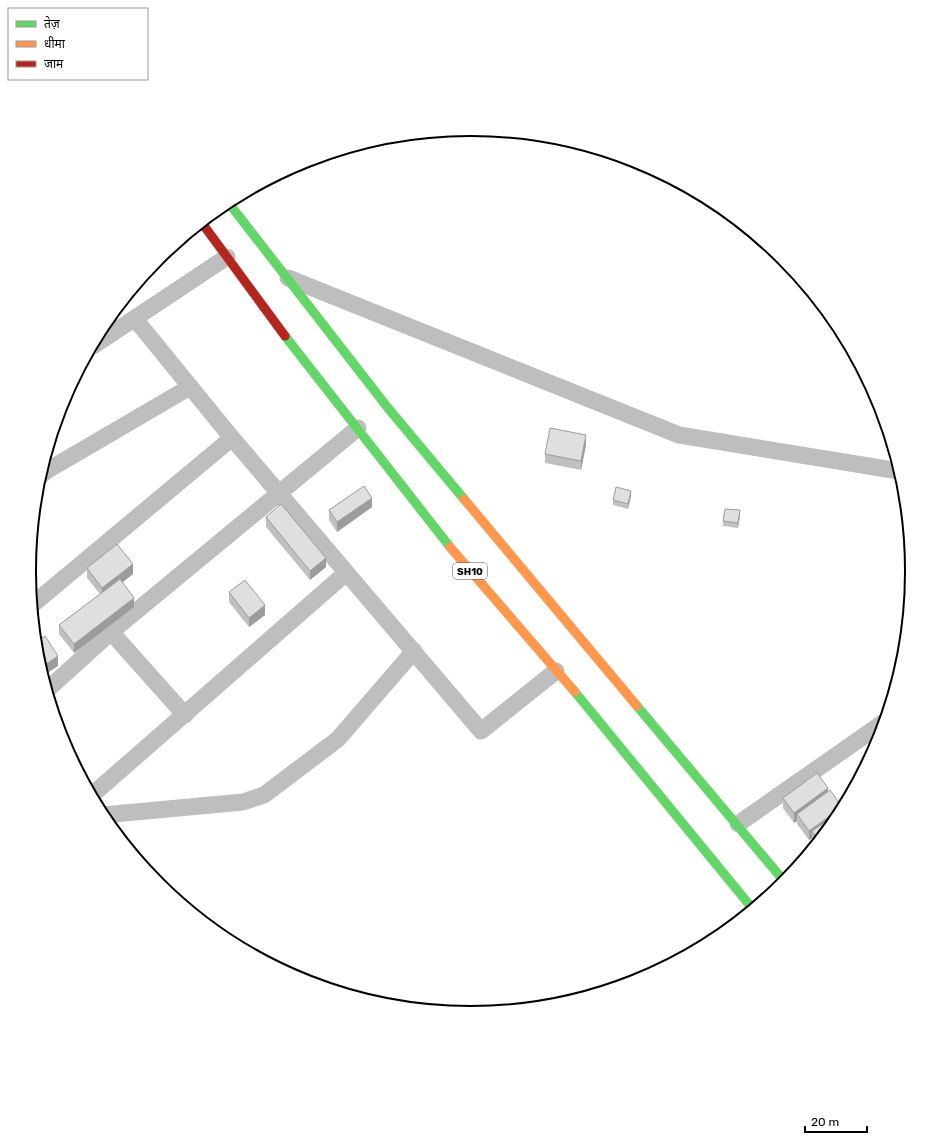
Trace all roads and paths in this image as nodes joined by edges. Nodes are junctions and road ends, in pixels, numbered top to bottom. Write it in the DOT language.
graph roads {
  1 [pos="232,208"];
  2 [pos="205,227"];
  3 [pos="227,257"];
  4 [pos="288,278"];
  5 [pos="135,319"];
  6 [pos="103,340"];
  7 [pos="190,387"];
  8 [pos="358,428"];
  9 [pos="232,438"];
  10 [pos="48,470"];
  11 [pos="893,470"];
  12 [pos="280,493"];
  13 [pos="346,573"];
  14 [pos="37,600"];
  15 [pos="111,632"];
  16 [pos="414,651"];
  17 [pos="556,672"];
  18 [pos="52,686"];
  19 [pos="185,715"];
  20 [pos="875,728"];
  21 [pos="96,791"];
  22 [pos="111,814"];
  23 [pos="738,824"];
  24 [pos="780,876"];
  25 [pos="749,904"];
  1 -- 4 [label="main road"];
  2 -- 3 [label="main road, SH10"];
  3 -- 5 [label="street"];
  3 -- 8 [label="main road, SH10"];
  4 -- 11 [label="street"];
  4 -- 23 [label="main road"];
  5 -- 6 [label="street"];
  5 -- 7 [label="street"];
  7 -- 9 [label="street"];
  7 -- 10 [label="street"];
  8 -- 12 [label="street"];
  8 -- 17 [label="main road, SH10"];
  9 -- 12 [label="street"];
  9 -- 14 [label="street"];
  12 -- 13 [label="street"];
  12 -- 15 [label="street"];
  13 -- 16 [label="street"];
  13 -- 19 [label="street"];
  15 -- 18 [label="street"];
  15 -- 19 [label="street"];
  16 -- 17 [label="street"];
  16 -- 22 [label="street"];
  17 -- 25 [label="main road, SH10"];
  19 -- 21 [label="street"];
  20 -- 23 [label="street"];
  23 -- 24 [label="main road"];
}
